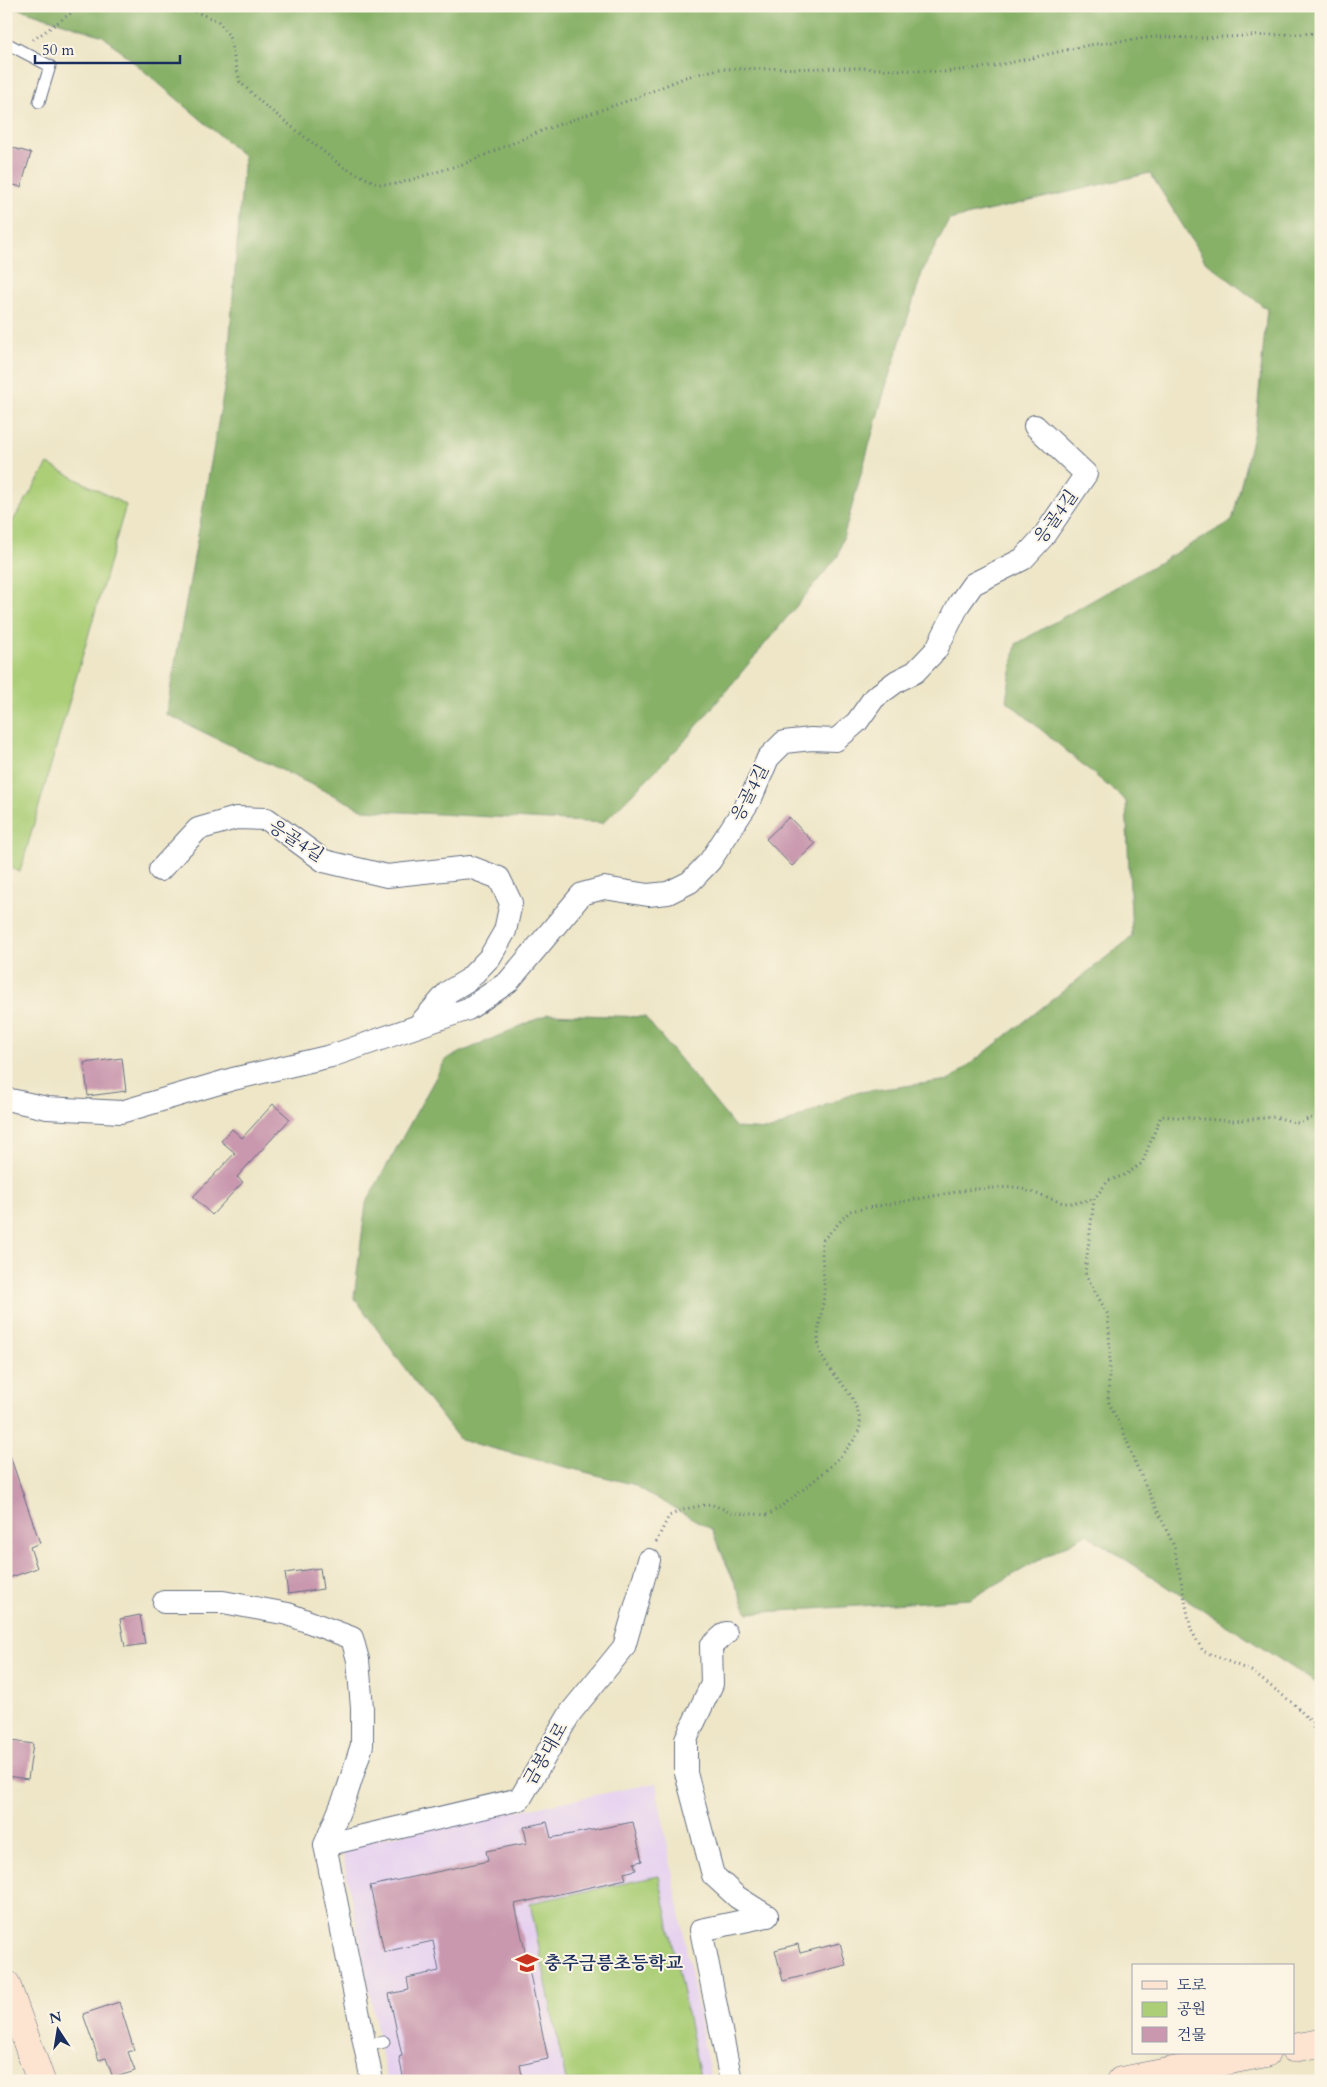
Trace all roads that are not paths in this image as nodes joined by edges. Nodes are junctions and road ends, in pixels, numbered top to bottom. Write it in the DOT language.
graph roads {
  1 [pos="6,43"];
  2 [pos="39,102"];
  3 [pos="1035,426"];
  4 [pos="160,870"];
  5 [pos="418,1026"];
  6 [pos="6,1099"];
  7 [pos="649,1560"];
  8 [pos="164,1602"];
  9 [pos="726,1633"];
  10 [pos="325,1845"];
  11 [pos="6,1984"];
  12 [pos="14,2028"];
  13 [pos="1321,2043"];
  14 [pos="1294,2048"];
  15 [pos="1261,2054"];
  16 [pos="40,2081"];
  17 [pos="372,2081"];
  18 [pos="731,2081"];
  19 [pos="1121,2081"];
  1 -- 2 [label="lane"];
  3 -- 5 [label="street, 응골4길"];
  4 -- 5 [label="street, 응골4길"];
  5 -- 6 [label="street, 응골4길"];
  7 -- 10 [label="street, 금봉대로"];
  8 -- 10 [label="street"];
  9 -- 18 [label="street"];
  10 -- 17 [label="street"];
  11 -- 12 [label="street"];
  12 -- 16 [label="street"];
  13 -- 14 [label="street"];
  15 -- 19 [label="street"];
}
